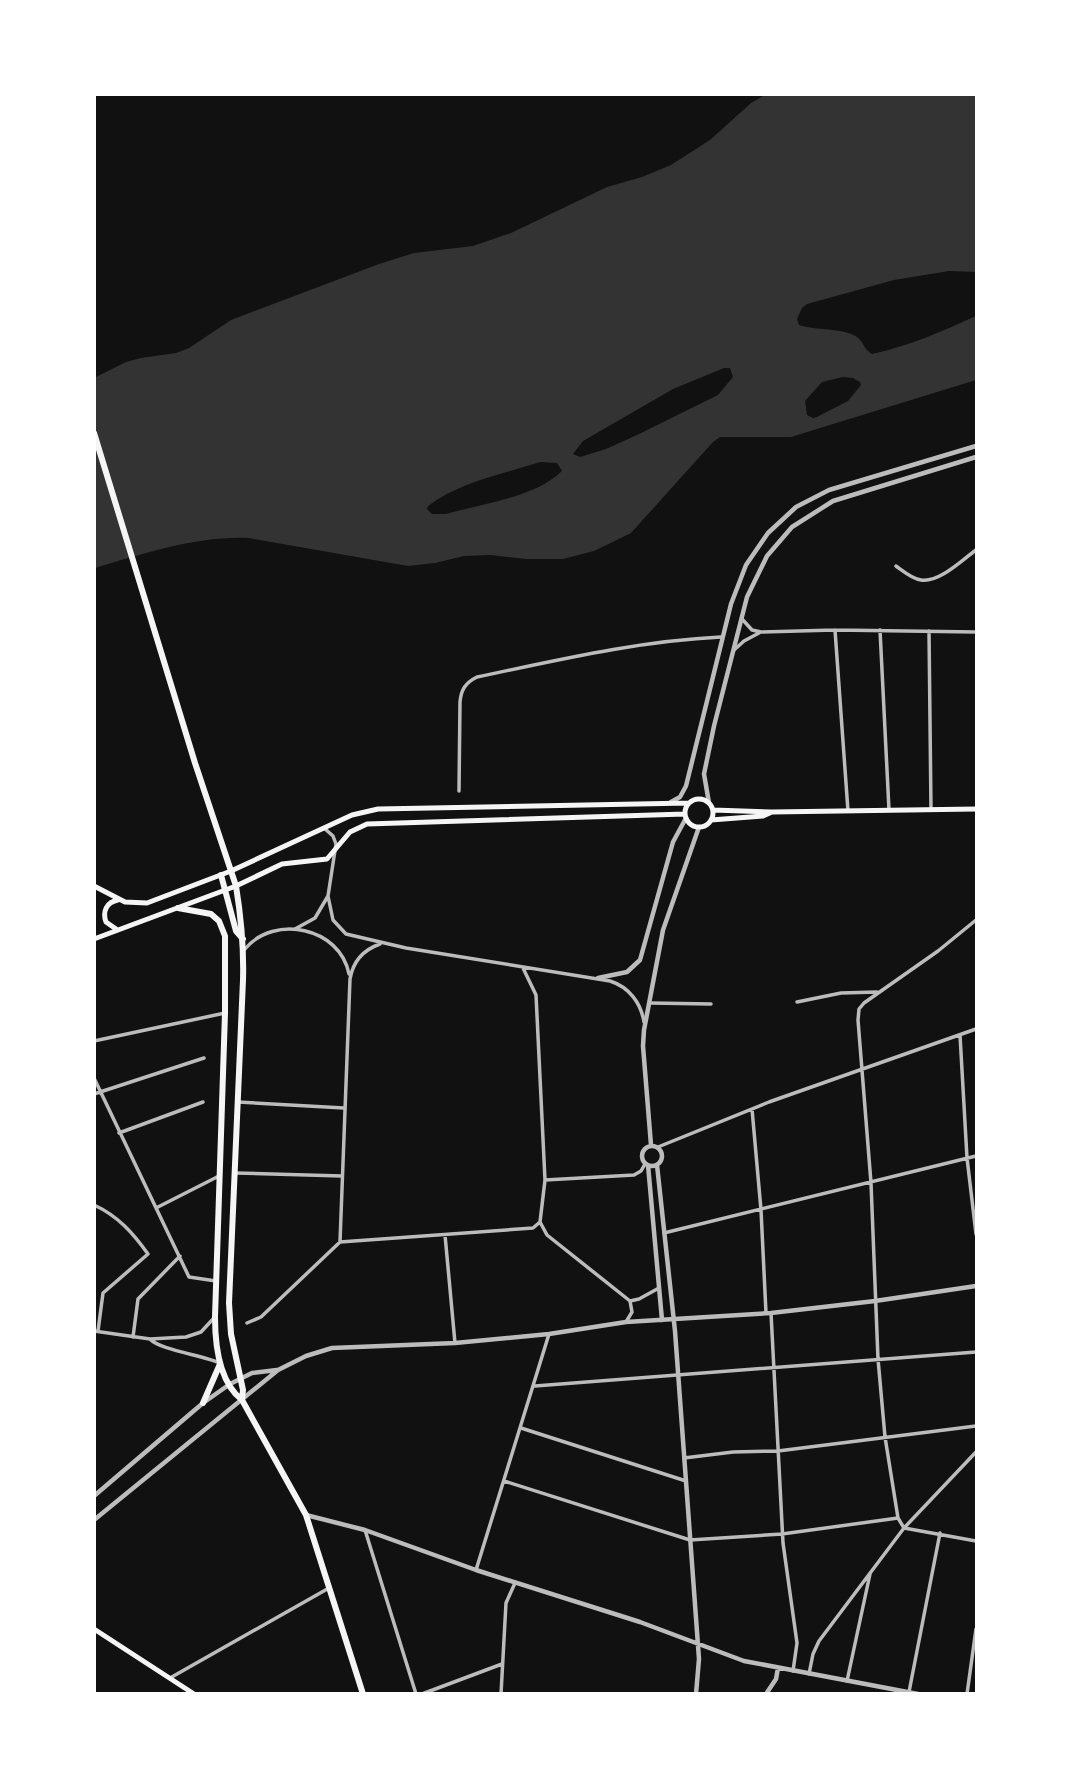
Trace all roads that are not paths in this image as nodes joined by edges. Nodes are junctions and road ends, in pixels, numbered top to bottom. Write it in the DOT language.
graph roads {
  1 [pos="94,433"];
  2 [pos="976,446"];
  3 [pos="976,457"];
  4 [pos="976,552"];
  5 [pos="895,566"];
  6 [pos="735,593"];
  7 [pos="747,597"];
  8 [pos="741,618"];
  9 [pos="835,630"];
  10 [pos="880,630"];
  11 [pos="929,631"];
  12 [pos="761,632"];
  13 [pos="976,632"];
  14 [pos="721,637"];
  15 [pos="733,651"];
  16 [pos="701,723"];
  17 [pos="714,726"];
  18 [pos="459,790"];
  19 [pos="667,803"];
  20 [pos="690,803"];
  21 [pos="711,806"];
  22 [pos="976,809"];
  23 [pos="888,810"];
  24 [pos="931,810"];
  25 [pos="848,811"];
  26 [pos="772,812"];
  27 [pos="685,816"];
  28 [pos="711,820"];
  29 [pos="699,827"];
  30 [pos="324,828"];
  31 [pos="334,853"];
  32 [pos="231,871"];
  33 [pos="221,875"];
  34 [pos="94,886"];
  35 [pos="236,886"];
  36 [pos="225,890"];
  37 [pos="328,896"];
  38 [pos="118,900"];
  39 [pos="178,908"];
  40 [pos="976,920"];
  41 [pos="118,929"];
  42 [pos="293,930"];
  43 [pos="94,939"];
  44 [pos="243,939"];
  45 [pos="384,943"];
  46 [pos="243,951"];
  47 [pos="523,968"];
  48 [pos="598,978"];
  49 [pos="349,979"];
  50 [pos="879,992"];
  51 [pos="797,1002"];
  52 [pos="650,1003"];
  53 [pos="711,1004"];
  54 [pos="225,1013"];
  55 [pos="976,1029"];
  56 [pos="644,1030"];
  57 [pos="960,1035"];
  58 [pos="94,1041"];
  59 [pos="204,1058"];
  60 [pos="860,1071"];
  61 [pos="94,1078"];
  62 [pos="101,1092"];
  63 [pos="94,1094"];
  64 [pos="204,1102"];
  65 [pos="238,1102"];
  66 [pos="344,1108"];
  67 [pos="752,1108"];
  68 [pos="119,1133"];
  69 [pos="651,1145"];
  70 [pos="658,1147"];
  71 [pos="976,1156"];
  72 [pos="967,1158"];
  73 [pos="646,1164"];
  74 [pos="657,1165"];
  75 [pos="235,1173"];
  76 [pos="219,1176"];
  77 [pos="342,1177"];
  78 [pos="545,1180"];
  79 [pos="871,1183"];
  80 [pos="94,1205"];
  81 [pos="156,1208"];
  82 [pos="761,1210"];
  83 [pos="540,1222"];
  84 [pos="664,1233"];
  85 [pos="976,1234"];
  86 [pos="445,1235"];
  87 [pos="340,1242"];
  88 [pos="180,1256"];
  89 [pos="216,1281"];
  90 [pos="976,1286"];
  91 [pos="659,1288"];
  92 [pos="629,1301"];
  93 [pos="875,1301"];
  94 [pos="768,1313"];
  95 [pos="215,1317"];
  96 [pos="662,1320"];
  97 [pos="674,1320"];
  98 [pos="626,1322"];
  99 [pos="247,1323"];
  100 [pos="96,1331"];
  101 [pos="550,1334"];
  102 [pos="134,1337"];
  103 [pos="150,1339"];
  104 [pos="455,1343"];
  105 [pos="976,1352"];
  106 [pos="878,1359"];
  107 [pos="220,1363"];
  108 [pos="774,1369"];
  109 [pos="278,1370"];
  110 [pos="678,1373"];
  111 [pos="240,1377"];
  112 [pos="230,1384"];
  113 [pos="535,1386"];
  114 [pos="242,1400"];
  115 [pos="203,1403"];
  116 [pos="976,1426"];
  117 [pos="521,1428"];
  118 [pos="885,1437"];
  119 [pos="778,1451"];
  120 [pos="976,1452"];
  121 [pos="684,1458"];
  122 [pos="504,1481"];
  123 [pos="686,1481"];
  124 [pos="94,1496"];
  125 [pos="306,1515"];
  126 [pos="898,1518"];
  127 [pos="94,1520"];
  128 [pos="904,1528"];
  129 [pos="365,1530"];
  130 [pos="940,1533"];
  131 [pos="782,1534"];
  132 [pos="690,1540"];
  133 [pos="976,1541"];
  134 [pos="476,1570"];
  135 [pos="871,1572"];
  136 [pos="515,1583"];
  137 [pos="331,1587"];
  138 [pos="94,1629"];
  139 [pos="976,1629"];
  140 [pos="697,1642"];
  141 [pos="502,1664"];
  142 [pos="778,1668"];
  143 [pos="792,1671"];
  144 [pos="809,1674"];
  145 [pos="170,1678"];
  146 [pos="847,1681"];
  147 [pos="909,1692"];
  148 [pos="194,1693"];
  149 [pos="363,1693"];
  150 [pos="419,1693"];
  151 [pos="500,1693"];
  152 [pos="696,1693"];
  153 [pos="766,1693"];
  154 [pos="918,1693"];
  155 [pos="967,1693"];
  1 -- 32 [label="main road"];
  2 -- 6 [label="street"];
  3 -- 7 [label="street"];
  4 -- 5 [label="street"];
  6 -- 7 [label="street"];
  6 -- 14 [label="street"];
  7 -- 8 [label="street"];
  8 -- 12 [label="street"];
  8 -- 15 [label="street"];
  9 -- 10 [label="street"];
  9 -- 12 [label="street"];
  9 -- 25 [label="street"];
  10 -- 11 [label="street"];
  10 -- 23 [label="street"];
  11 -- 13 [label="street"];
  11 -- 24 [label="street"];
  12 -- 15 [label="street"];
  14 -- 16 [label="street"];
  14 -- 18 [label="street"];
  15 -- 17 [label="street"];
  16 -- 17 [label="street"];
  16 -- 19 [label="street"];
  17 -- 21 [label="street"];
  19 -- 20 [label="main road"];
  19 -- 30 [label="main road"];
  20 -- 21 [label="main road"];
  20 -- 27 [label="main road"];
  21 -- 26 [label="main road"];
  21 -- 28 [label="main road"];
  22 -- 24 [label="main road"];
  23 -- 24 [label="main road"];
  23 -- 25 [label="main road"];
  25 -- 26 [label="main road"];
  26 -- 28 [label="main road"];
  27 -- 29 [label="main road"];
  27 -- 31 [label="main road"];
  27 -- 48 [label="street"];
  28 -- 29 [label="main road"];
  29 -- 52 [label="street"];
  30 -- 31 [label="street"];
  30 -- 32 [label="main road"];
  31 -- 35 [label="main road"];
  31 -- 37 [label="street"];
  32 -- 33 [label="main road"];
  32 -- 35 [label="main road"];
  33 -- 36 [label="main road"];
  33 -- 38 [label="main road"];
  34 -- 38 [label="main road"];
  35 -- 36 [label="main road"];
  35 -- 44 [label="main road"];
  36 -- 39 [label="main road"];
  36 -- 44 [label="main road"];
  37 -- 42 [label="street"];
  37 -- 45 [label="street"];
  38 -- 41 [label="main road"];
  39 -- 41 [label="main road"];
  39 -- 54 [label="main road"];
  40 -- 50 [label="street"];
  41 -- 43 [label="main road"];
  42 -- 46 [label="street"];
  42 -- 49 [label="street"];
  44 -- 46 [label="main road"];
  45 -- 47 [label="street"];
  45 -- 49 [label="street"];
  46 -- 65 [label="main road"];
  47 -- 48 [label="street"];
  47 -- 78 [label="street"];
  48 -- 56 [label="street"];
  49 -- 66 [label="street"];
  50 -- 51 [label="street"];
  50 -- 60 [label="street"];
  52 -- 53 [label="street"];
  52 -- 56 [label="street"];
  54 -- 58 [label="street"];
  54 -- 76 [label="main road"];
  55 -- 57 [label="street"];
  56 -- 69 [label="street"];
  57 -- 60 [label="street"];
  57 -- 72 [label="street"];
  59 -- 62 [label="street"];
  60 -- 67 [label="street"];
  60 -- 79 [label="street"];
  61 -- 62 [label="street"];
  62 -- 63 [label="street"];
  62 -- 68 [label="street"];
  64 -- 68 [label="street"];
  65 -- 66 [label="street"];
  65 -- 75 [label="main road"];
  66 -- 77 [label="street"];
  67 -- 70 [label="street"];
  67 -- 82 [label="street"];
  68 -- 81 [label="street"];
  69 -- 70 [label="street"];
  69 -- 73 [label="street"];
  70 -- 74 [label="street"];
  71 -- 72 [label="street"];
  72 -- 79 [label="street"];
  72 -- 85 [label="street"];
  73 -- 74 [label="street"];
  73 -- 78 [label="street"];
  73 -- 91 [label="street"];
  74 -- 84 [label="street"];
  75 -- 77 [label="street"];
  75 -- 111 [label="main road"];
  76 -- 81 [label="street"];
  76 -- 89 [label="main road"];
  77 -- 87 [label="street"];
  78 -- 83 [label="street"];
  79 -- 82 [label="street"];
  79 -- 93 [label="street"];
  80 -- 100 [label="street"];
  81 -- 88 [label="street"];
  82 -- 84 [label="street"];
  82 -- 94 [label="street"];
  83 -- 86 [label="street"];
  83 -- 92 [label="street"];
  84 -- 97 [label="street"];
  86 -- 87 [label="street"];
  86 -- 104 [label="street"];
  87 -- 99 [label="street"];
  88 -- 89 [label="street"];
  88 -- 102 [label="street"];
  89 -- 95 [label="main road"];
  90 -- 93 [label="street"];
  91 -- 92 [label="street"];
  91 -- 96 [label="street"];
  92 -- 98 [label="street"];
  93 -- 94 [label="street"];
  93 -- 106 [label="street"];
  94 -- 97 [label="street"];
  94 -- 108 [label="street"];
  95 -- 103 [label="street"];
  95 -- 107 [label="main road"];
  96 -- 97 [label="street"];
  96 -- 98 [label="street"];
  97 -- 110 [label="street"];
  98 -- 101 [label="street"];
  100 -- 102 [label="street"];
  101 -- 104 [label="street"];
  101 -- 113 [label="street"];
  102 -- 103 [label="street"];
  103 -- 107 [label="street"];
  104 -- 109 [label="street"];
  105 -- 106 [label="street"];
  106 -- 108 [label="street"];
  106 -- 118 [label="street"];
  107 -- 112 [label="main road"];
  107 -- 115 [label="main road"];
  108 -- 110 [label="street"];
  108 -- 119 [label="street"];
  109 -- 111 [label="street"];
  109 -- 114 [label="street"];
  110 -- 113 [label="street"];
  110 -- 121 [label="street"];
  111 -- 112 [label="street"];
  111 -- 114 [label="main road"];
  112 -- 114 [label="main road"];
  112 -- 115 [label="street"];
  113 -- 117 [label="street"];
  114 -- 125 [label="main road"];
  114 -- 127 [label="street"];
  115 -- 124 [label="street"];
  116 -- 118 [label="street"];
  117 -- 122 [label="street"];
  117 -- 123 [label="street"];
  118 -- 119 [label="street"];
  118 -- 126 [label="street"];
  119 -- 121 [label="street"];
  119 -- 131 [label="street"];
  120 -- 128 [label="street"];
  121 -- 123 [label="street"];
  122 -- 132 [label="street"];
  122 -- 134 [label="street"];
  123 -- 132 [label="street"];
  125 -- 129 [label="street"];
  125 -- 137 [label="main road"];
  126 -- 128 [label="street"];
  126 -- 131 [label="street"];
  128 -- 130 [label="street"];
  128 -- 135 [label="street"];
  129 -- 134 [label="street"];
  129 -- 150 [label="street"];
  130 -- 133 [label="street"];
  130 -- 147 [label="street"];
  131 -- 132 [label="street"];
  131 -- 143 [label="street"];
  132 -- 140 [label="street"];
  134 -- 136 [label="street"];
  135 -- 144 [label="street"];
  135 -- 146 [label="street"];
  136 -- 140 [label="street"];
  136 -- 141 [label="street"];
  137 -- 145 [label="street"];
  137 -- 149 [label="main road"];
  138 -- 145 [label="main road"];
  139 -- 155 [label="street"];
  140 -- 142 [label="street"];
  140 -- 152 [label="street"];
  141 -- 150 [label="street"];
  141 -- 151 [label="street"];
  142 -- 143 [label="street"];
  142 -- 153 [label="street"];
  143 -- 144 [label="street"];
  144 -- 146 [label="street"];
  145 -- 148 [label="main road"];
  146 -- 147 [label="street"];
  147 -- 154 [label="street"];
}
